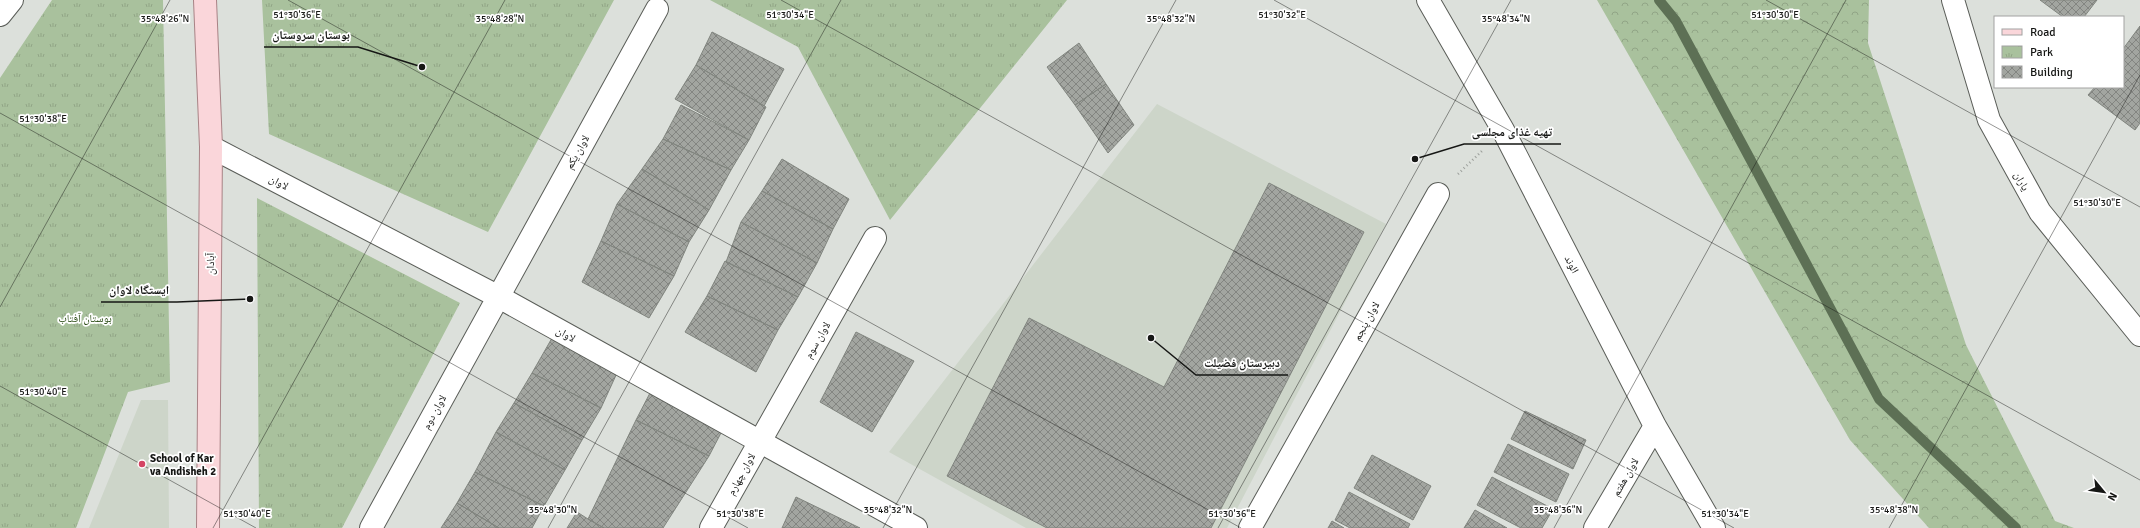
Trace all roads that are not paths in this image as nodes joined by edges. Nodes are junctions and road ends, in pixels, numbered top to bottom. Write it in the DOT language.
graph roads {
  1 [pos="12,0"];
  2 [pos="205,0"];
  3 [pos="1428,0"];
  4 [pos="1953,0"];
  5 [pos="657,9"];
  6 [pos="0,15"];
  7 [pos="211,147"];
  8 [pos="1438,194"];
  9 [pos="875,238"];
  10 [pos="497,296"];
  11 [pos="2140,335"];
  12 [pos="1655,426"];
  13 [pos="759,441"];
  14 [pos="208,528"];
  15 [pos="371,528"];
  16 [pos="711,528"];
  17 [pos="916,528"];
  18 [pos="1250,528"];
  19 [pos="1595,528"];
  20 [pos="1714,528"];
  1 -- 6 [label="street"];
  2 -- 7 [label="main road, آبادان"];
  3 -- 12 [label="street, الوند"];
  4 -- 11 [label="street, یاران"];
  5 -- 10 [label="street, لاوان یکم"];
  7 -- 10 [label="street, لاوان"];
  7 -- 14 [label="main road, آبادان"];
  8 -- 18 [label="street, لاوان پنجم"];
  9 -- 13 [label="street, لاوان سوم"];
  10 -- 13 [label="street, لاوان"];
  10 -- 15 [label="street, لاوان دوم"];
  12 -- 19 [label="street, لاوان هفتم"];
  12 -- 20 [label="street, الوند"];
  13 -- 16 [label="street, لاوان چهارم"];
  13 -- 17 [label="street, لاوان"];
}
